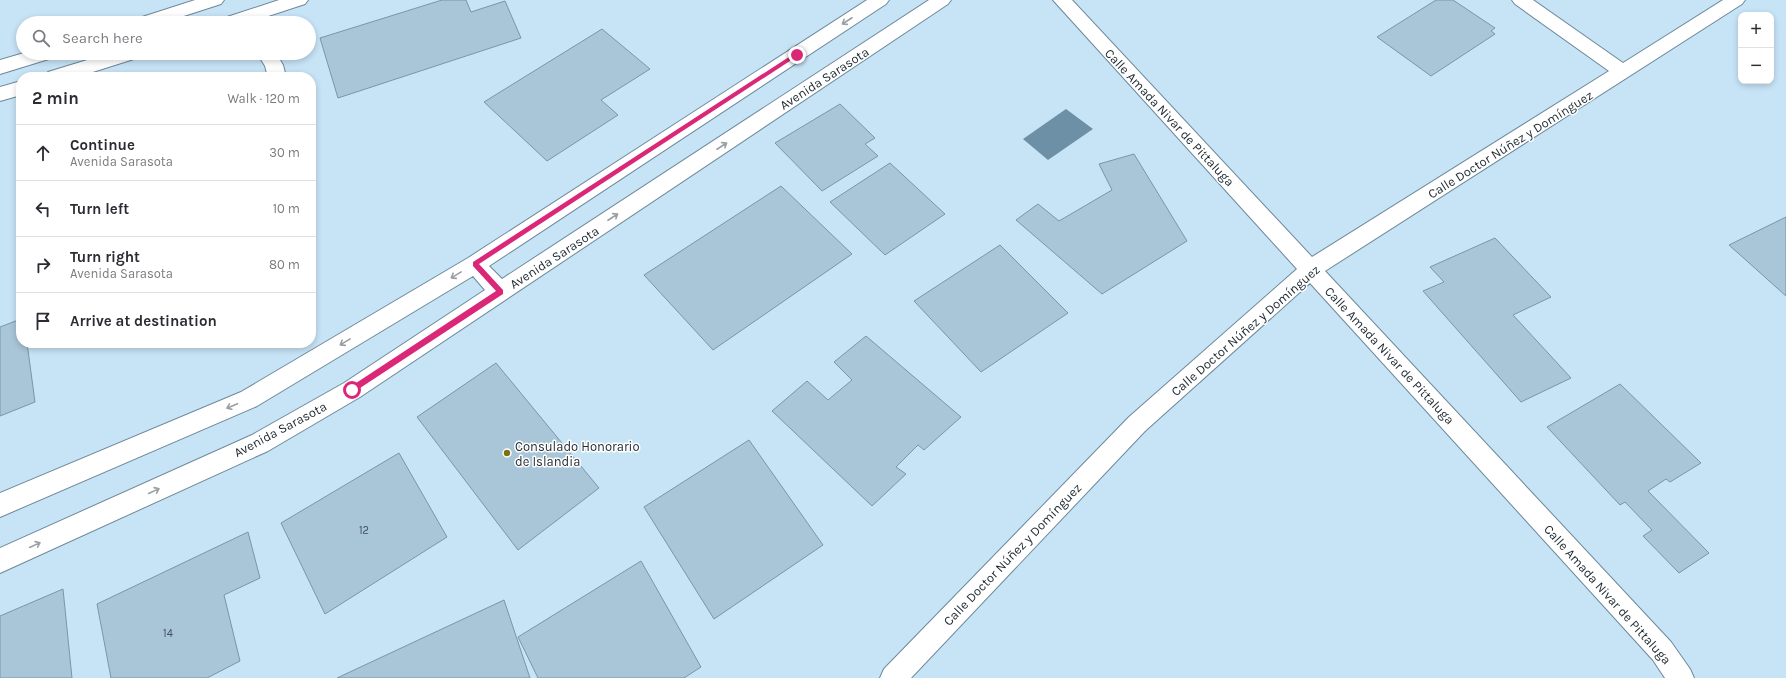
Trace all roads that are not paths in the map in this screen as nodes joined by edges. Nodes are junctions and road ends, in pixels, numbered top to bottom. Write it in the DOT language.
graph roads {
  1 [pos="215,0"];
  2 [pos="299,0"];
  3 [pos="880,0"];
  4 [pos="942,0"];
  5 [pos="1062,0"];
  6 [pos="1521,0"];
  7 [pos="1736,0"];
  8 [pos="164,16"];
  9 [pos="257,16"];
  10 [pos="23,60"];
  11 [pos="109,60"];
  12 [pos="271,60"];
  13 [pos="811,66"];
  14 [pos="0,67"];
  15 [pos="71,72"];
  16 [pos="276,72"];
  17 [pos="1623,72"];
  18 [pos="16,89"];
  19 [pos="0,94"];
  20 [pos="475,264"];
  21 [pos="1311,269"];
  22 [pos="500,292"];
  23 [pos="0,505"];
  24 [pos="0,561"];
  25 [pos="893,678"];
  26 [pos="1681,678"];
  1 -- 8 [label="street"];
  2 -- 9 [label="street"];
  3 -- 13 [label="street, Avenida Sarasota, one-way"];
  4 -- 13 [label="street, Avenida Sarasota"];
  5 -- 21 [label="street, Calle Amada Nivar de Pittaluga"];
  6 -- 17 [label="street"];
  7 -- 17 [label="street, Calle Doctor Núñez y Domínguez"];
  10 -- 14 [label="street"];
  11 -- 15 [label="street"];
  12 -- 16 [label="street"];
  13 -- 20 [label="street, Avenida Sarasota"];
  22 -- 13 [label="street, Avenida Sarasota, one-way"];
  17 -- 21 [label="street, Calle Doctor Núñez y Domínguez"];
  18 -- 19 [label="street"];
  20 -- 22 [label="street"];
  20 -- 23 [label="street, Avenida Sarasota, one-way"];
  21 -- 25 [label="street, Calle Doctor Núñez y Domínguez"];
  21 -- 26 [label="street, Calle Amada Nivar de Pittaluga"];
  24 -- 22 [label="street, Avenida Sarasota, one-way"];
}
